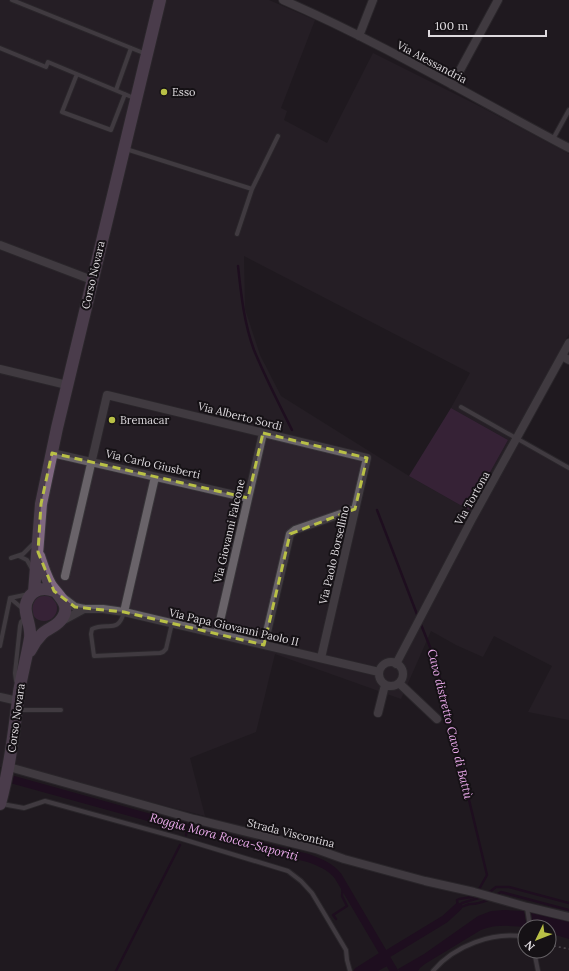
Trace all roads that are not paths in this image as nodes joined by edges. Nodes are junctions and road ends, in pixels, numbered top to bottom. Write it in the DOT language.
graph roads {
  1 [pos="12,0"];
  2 [pos="160,0"];
  3 [pos="283,0"];
  4 [pos="373,0"];
  5 [pos="498,0"];
  6 [pos="359,36"];
  7 [pos="0,48"];
  8 [pos="131,48"];
  9 [pos="146,55"];
  10 [pos="77,74"];
  11 [pos="452,85"];
  12 [pos="116,90"];
  13 [pos="125,94"];
  14 [pos="136,99"];
  15 [pos="569,110"];
  16 [pos="278,136"];
  17 [pos="553,140"];
  18 [pos="124,148"];
  19 [pos="569,148"];
  20 [pos="252,189"];
  21 [pos="237,234"];
  22 [pos="0,244"];
  23 [pos="92,280"];
  24 [pos="569,343"];
  25 [pos="565,358"];
  26 [pos="0,369"];
  27 [pos="67,386"];
  28 [pos="461,407"];
  29 [pos="263,433"];
  30 [pos="516,439"];
  31 [pos="52,453"];
  32 [pos="367,458"];
  33 [pos="92,461"];
  34 [pos="569,468"];
  35 [pos="155,477"];
  36 [pos="248,498"];
  37 [pos="355,509"];
  38 [pos="38,538"];
  39 [pos="38,552"];
  40 [pos="19,556"];
  41 [pos="11,558"];
  42 [pos="34,575"];
  43 [pos="65,576"];
  44 [pos="32,593"];
  45 [pos="57,593"];
  46 [pos="10,598"];
  47 [pos="84,609"];
  48 [pos="124,612"];
  49 [pos="27,616"];
  50 [pos="172,624"];
  51 [pos="54,626"];
  52 [pos="217,634"];
  53 [pos="264,645"];
  54 [pos="0,646"];
  55 [pos="27,656"];
  56 [pos="322,658"];
  57 [pos="396,664"];
  58 [pos="379,672"];
  59 [pos="399,683"];
  60 [pos="385,685"];
  61 [pos="20,688"];
  62 [pos="0,697"];
  63 [pos="18,706"];
  64 [pos="61,710"];
  65 [pos="378,713"];
  66 [pos="436,719"];
  67 [pos="7,775"];
  68 [pos="0,803"];
  69 [pos="527,909"];
  70 [pos="569,917"];
  71 [pos="529,919"];
  72 [pos="517,936"];
  73 [pos="536,959"];
  74 [pos="350,971"];
  75 [pos="433,971"];
  76 [pos="538,971"];
  1 -- 8 [label="lane"];
  2 -- 9 [label="main road, Corso Novara"];
  3 -- 6 [label="street, Via Alessandria"];
  4 -- 6 [label="street"];
  5 -- 11 [label="street"];
  6 -- 11 [label="street, Via Alessandria"];
  7 -- 10 [label="lane"];
  8 -- 9 [label="lane"];
  8 -- 12 [label="lane"];
  9 -- 14 [label="main road, Corso Novara"];
  10 -- 12 [label="lane"];
  10 -- 13 [label="lane"];
  11 -- 17 [label="street, Via Alessandria"];
  12 -- 13 [label="lane"];
  13 -- 14 [label="lane"];
  14 -- 18 [label="main road, Corso Novara"];
  15 -- 17 [label="lane"];
  16 -- 20 [label="lane"];
  17 -- 19 [label="street, Via Alessandria"];
  18 -- 20 [label="lane"];
  18 -- 23 [label="main road, Corso Novara"];
  20 -- 21 [label="lane"];
  22 -- 23 [label="street"];
  23 -- 27 [label="main road, Corso Novara"];
  24 -- 25 [label="street, Via Tortona"];
  25 -- 30 [label="street, Via Tortona"];
  26 -- 27 [label="street"];
  27 -- 31 [label="main road, Corso Novara"];
  28 -- 30 [label="lane"];
  29 -- 32 [label="street, Via Alberto Sordi"];
  29 -- 33 [label="street, Via Alberto Sordi"];
  29 -- 36 [label="street, Via Giovanni Falcone"];
  30 -- 34 [label="lane"];
  30 -- 57 [label="street, Via Tortona"];
  31 -- 33 [label="street, Via Carlo Giusberti"];
  31 -- 38 [label="main road, Corso Novara"];
  32 -- 37 [label="street, Via Paolo Borsellino"];
  33 -- 35 [label="street, Via Carlo Giusberti"];
  33 -- 43 [label="street"];
  35 -- 36 [label="street, Via Carlo Giusberti"];
  35 -- 48 [label="street"];
  36 -- 52 [label="street, Via Giovanni Falcone"];
  37 -- 53 [label="street"];
  37 -- 56 [label="street, Via Paolo Borsellino"];
  38 -- 39 [label="main road, Corso Novara"];
  38 -- 40 [label="lane"];
  39 -- 42 [label="main road, Corso Novara"];
  39 -- 45 [label="main road, Corso Novara"];
  40 -- 41 [label="lane"];
  40 -- 42 [label="lane"];
  42 -- 44 [label="main road, Corso Novara"];
  44 -- 45 [label="main road"];
  44 -- 46 [label="lane"];
  44 -- 49 [label="main road, Corso Novara"];
  45 -- 47 [label="street, Via Papa Giovanni Paolo II"];
  45 -- 51 [label="main road, Corso Novara"];
  46 -- 49 [label="lane"];
  46 -- 54 [label="lane"];
  47 -- 48 [label="street, Via Papa Giovanni Paolo II"];
  47 -- 51 [label="street, Via Papa Giovanni Paolo II"];
  48 -- 50 [label="street, Via Papa Giovanni Paolo II"];
  48 -- 50 [label="lane"];
  49 -- 51 [label="main road"];
  49 -- 55 [label="main road, Corso Novara"];
  49 -- 61 [label="lane"];
  50 -- 52 [label="street, Via Papa Giovanni Paolo II"];
  51 -- 55 [label="main road, Corso Novara"];
  52 -- 53 [label="street, Via Papa Giovanni Paolo II"];
  53 -- 56 [label="street, Via Papa Giovanni Paolo II"];
  55 -- 61 [label="main road, Corso Novara"];
  56 -- 58 [label="street, Via Papa Giovanni Paolo II"];
  57 -- 58 [label="street"];
  57 -- 59 [label="street"];
  58 -- 60 [label="street"];
  59 -- 60 [label="street"];
  59 -- 66 [label="street"];
  60 -- 65 [label="street"];
  61 -- 63 [label="main road, Corso Novara"];
  62 -- 63 [label="street"];
  63 -- 64 [label="lane"];
  63 -- 67 [label="main road, Corso Novara"];
  67 -- 68 [label="main road, Corso Novara"];
  67 -- 69 [label="street, Strada Viscontina"];
  68 -- 74 [label="lane"];
  69 -- 70 [label="street, Strada Viscontina"];
  69 -- 71 [label="lane"];
  72 -- 75 [label="lane"];
  73 -- 76 [label="lane"];
}
